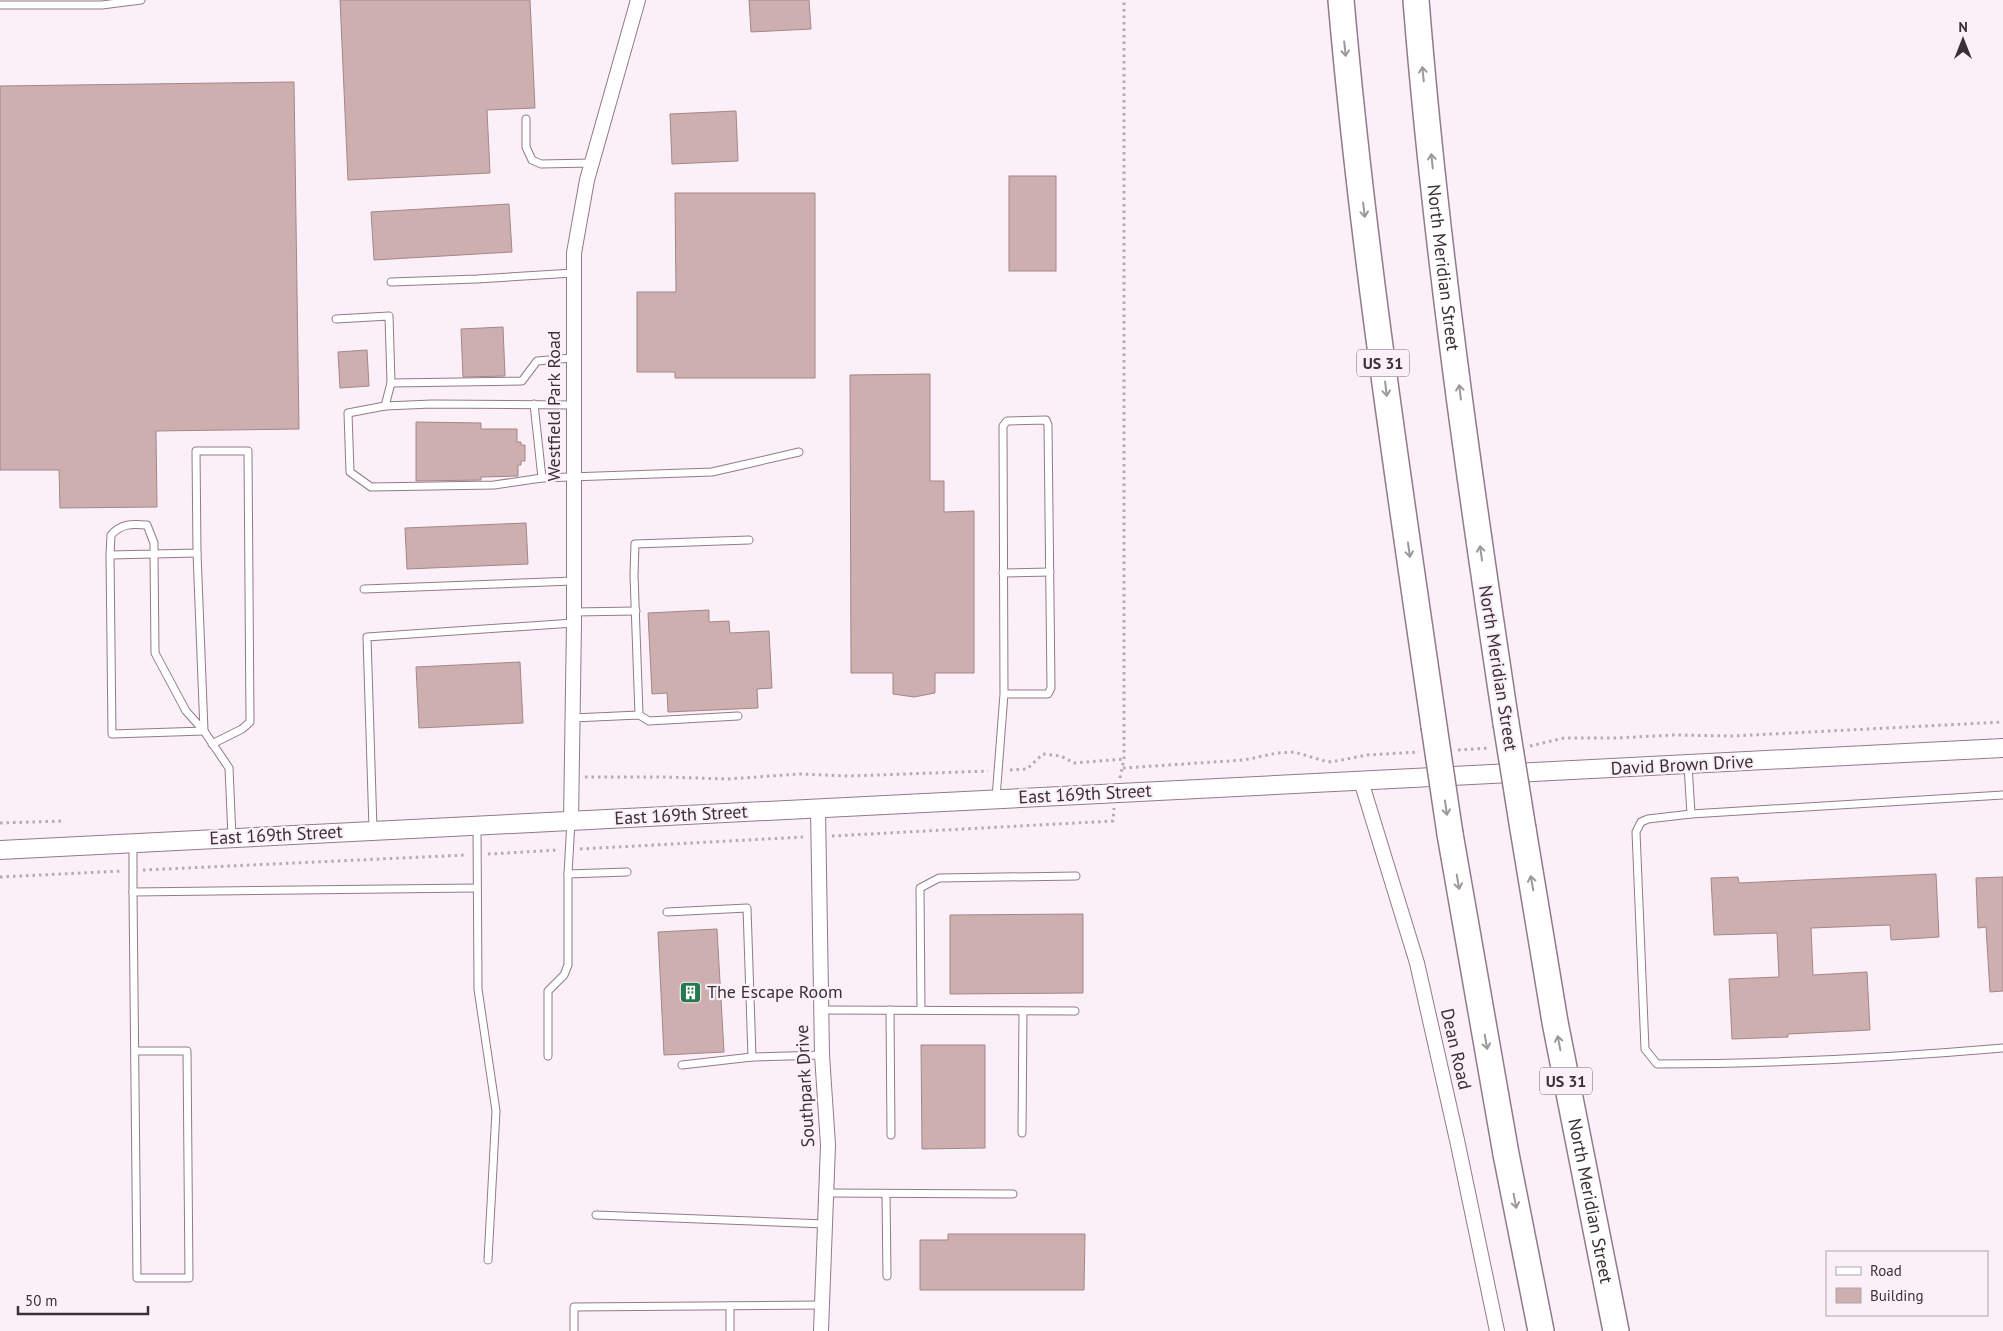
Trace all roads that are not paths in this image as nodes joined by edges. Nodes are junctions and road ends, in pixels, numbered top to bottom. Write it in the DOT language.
graph roads {
  1 [pos="141,0"];
  2 [pos="638,0"];
  3 [pos="1341,0"];
  4 [pos="1416,0"];
  5 [pos="0,5"];
  6 [pos="526,119"];
  7 [pos="592,163"];
  8 [pos="573,273"];
  9 [pos="391,282"];
  10 [pos="336,319"];
  11 [pos="572,358"];
  12 [pos="391,383"];
  13 [pos="534,404"];
  14 [pos="573,405"];
  15 [pos="385,406"];
  16 [pos="799,452"];
  17 [pos="542,478"];
  18 [pos="573,478"];
  19 [pos="749,540"];
  20 [pos="197,553"];
  21 [pos="154,554"];
  22 [pos="110,555"];
  23 [pos="1050,572"];
  24 [pos="1003,573"];
  25 [pos="573,581"];
  26 [pos="364,589"];
  27 [pos="636,611"];
  28 [pos="574,617"];
  29 [pos="1004,694"];
  30 [pos="639,715"];
  31 [pos="738,716"];
  32 [pos="573,718"];
  33 [pos="204,731"];
  34 [pos="212,744"];
  35 [pos="2003,748"];
  36 [pos="1688,764"];
  37 [pos="1361,781"];
  38 [pos="2003,796"];
  39 [pos="996,798"];
  40 [pos="818,808"];
  41 [pos="1691,814"];
  42 [pos="571,821"];
  43 [pos="476,826"];
  44 [pos="373,830"];
  45 [pos="232,838"];
  46 [pos="133,844"];
  47 [pos="0,850"];
  48 [pos="628,872"];
  49 [pos="568,874"];
  50 [pos="1076,876"];
  51 [pos="476,888"];
  52 [pos="133,892"];
  53 [pos="667,912"];
  54 [pos="820,1010"];
  55 [pos="890,1010"];
  56 [pos="921,1010"];
  57 [pos="1023,1011"];
  58 [pos="1076,1012"];
  59 [pos="2003,1048"];
  60 [pos="135,1051"];
  61 [pos="822,1055"];
  62 [pos="548,1056"];
  63 [pos="752,1057"];
  64 [pos="682,1065"];
  65 [pos="1022,1133"];
  66 [pos="891,1135"];
  67 [pos="826,1194"];
  68 [pos="886,1194"];
  69 [pos="1013,1194"];
  70 [pos="596,1215"];
  71 [pos="825,1224"];
  72 [pos="488,1260"];
  73 [pos="887,1276"];
  74 [pos="730,1306"];
  75 [pos="822,1306"];
  76 [pos="574,1331"];
  77 [pos="730,1331"];
  78 [pos="821,1331"];
  79 [pos="1497,1331"];
  80 [pos="1541,1331"];
  81 [pos="1616,1331"];
  1 -- 5 [label="lane"];
  2 -- 7 [label="street, Westfield Park Road"];
  3 -- 80 [label="highway, US 31, one-way, bridge"];
  81 -- 4 [label="highway, North Meridian Street / US 31, one-way, bridge"];
  6 -- 7 [label="lane"];
  7 -- 8 [label="street, Westfield Park Road"];
  8 -- 9 [label="lane"];
  8 -- 11 [label="street, Westfield Park Road"];
  10 -- 12 [label="lane"];
  11 -- 12 [label="lane"];
  11 -- 14 [label="street, Westfield Park Road"];
  12 -- 15 [label="lane"];
  13 -- 14 [label="lane"];
  13 -- 15 [label="lane"];
  13 -- 17 [label="lane"];
  14 -- 18 [label="street, Westfield Park Road"];
  15 -- 17 [label="lane"];
  16 -- 18 [label="lane"];
  17 -- 18 [label="lane"];
  18 -- 25 [label="street, Westfield Park Road"];
  19 -- 27 [label="lane"];
  20 -- 21 [label="lane"];
  20 -- 33 [label="lane"];
  20 -- 34 [label="lane"];
  21 -- 22 [label="lane"];
  21 -- 22 [label="lane"];
  21 -- 33 [label="lane"];
  22 -- 33 [label="lane"];
  23 -- 24 [label="lane"];
  23 -- 24 [label="lane"];
  23 -- 29 [label="lane"];
  24 -- 29 [label="lane"];
  25 -- 26 [label="lane"];
  25 -- 28 [label="street, Westfield Park Road"];
  27 -- 28 [label="lane"];
  27 -- 30 [label="lane"];
  28 -- 32 [label="street, Westfield Park Road"];
  28 -- 44 [label="lane"];
  29 -- 39 [label="lane"];
  30 -- 31 [label="lane"];
  30 -- 32 [label="lane"];
  32 -- 42 [label="street, Westfield Park Road"];
  33 -- 34 [label="lane"];
  34 -- 45 [label="lane"];
  35 -- 36 [label="street, David Brown Drive"];
  36 -- 37 [label="street, David Brown Drive"];
  36 -- 41 [label="lane"];
  37 -- 39 [label="street, East 169th Street"];
  37 -- 79 [label="street, Dean Road"];
  38 -- 41 [label="lane"];
  39 -- 40 [label="street, East 169th Street"];
  40 -- 42 [label="street, East 169th Street"];
  40 -- 54 [label="street, Southpark Drive"];
  41 -- 59 [label="lane"];
  42 -- 43 [label="street, East 169th Street"];
  42 -- 49 [label="lane"];
  43 -- 44 [label="street, East 169th Street"];
  43 -- 51 [label="lane"];
  44 -- 45 [label="street, East 169th Street"];
  45 -- 46 [label="street, East 169th Street"];
  46 -- 47 [label="street, East 169th Street"];
  46 -- 52 [label="lane"];
  48 -- 49 [label="lane"];
  49 -- 62 [label="lane"];
  50 -- 56 [label="lane"];
  51 -- 52 [label="lane"];
  51 -- 72 [label="lane"];
  52 -- 60 [label="lane"];
  53 -- 63 [label="lane"];
  54 -- 55 [label="lane"];
  54 -- 61 [label="street, Southpark Drive"];
  55 -- 56 [label="lane"];
  55 -- 66 [label="lane"];
  56 -- 57 [label="lane"];
  57 -- 58 [label="lane"];
  57 -- 65 [label="lane"];
  60 -- 60 [label="lane"];
  61 -- 63 [label="lane"];
  61 -- 67 [label="street, Southpark Drive"];
  63 -- 64 [label="lane"];
  67 -- 68 [label="lane"];
  67 -- 71 [label="street, Southpark Drive"];
  68 -- 69 [label="lane"];
  68 -- 73 [label="lane"];
  70 -- 71 [label="lane"];
  71 -- 75 [label="street, Southpark Drive"];
  74 -- 75 [label="lane"];
  74 -- 76 [label="lane"];
  74 -- 77 [label="lane"];
  75 -- 78 [label="street, Southpark Drive"];
}
